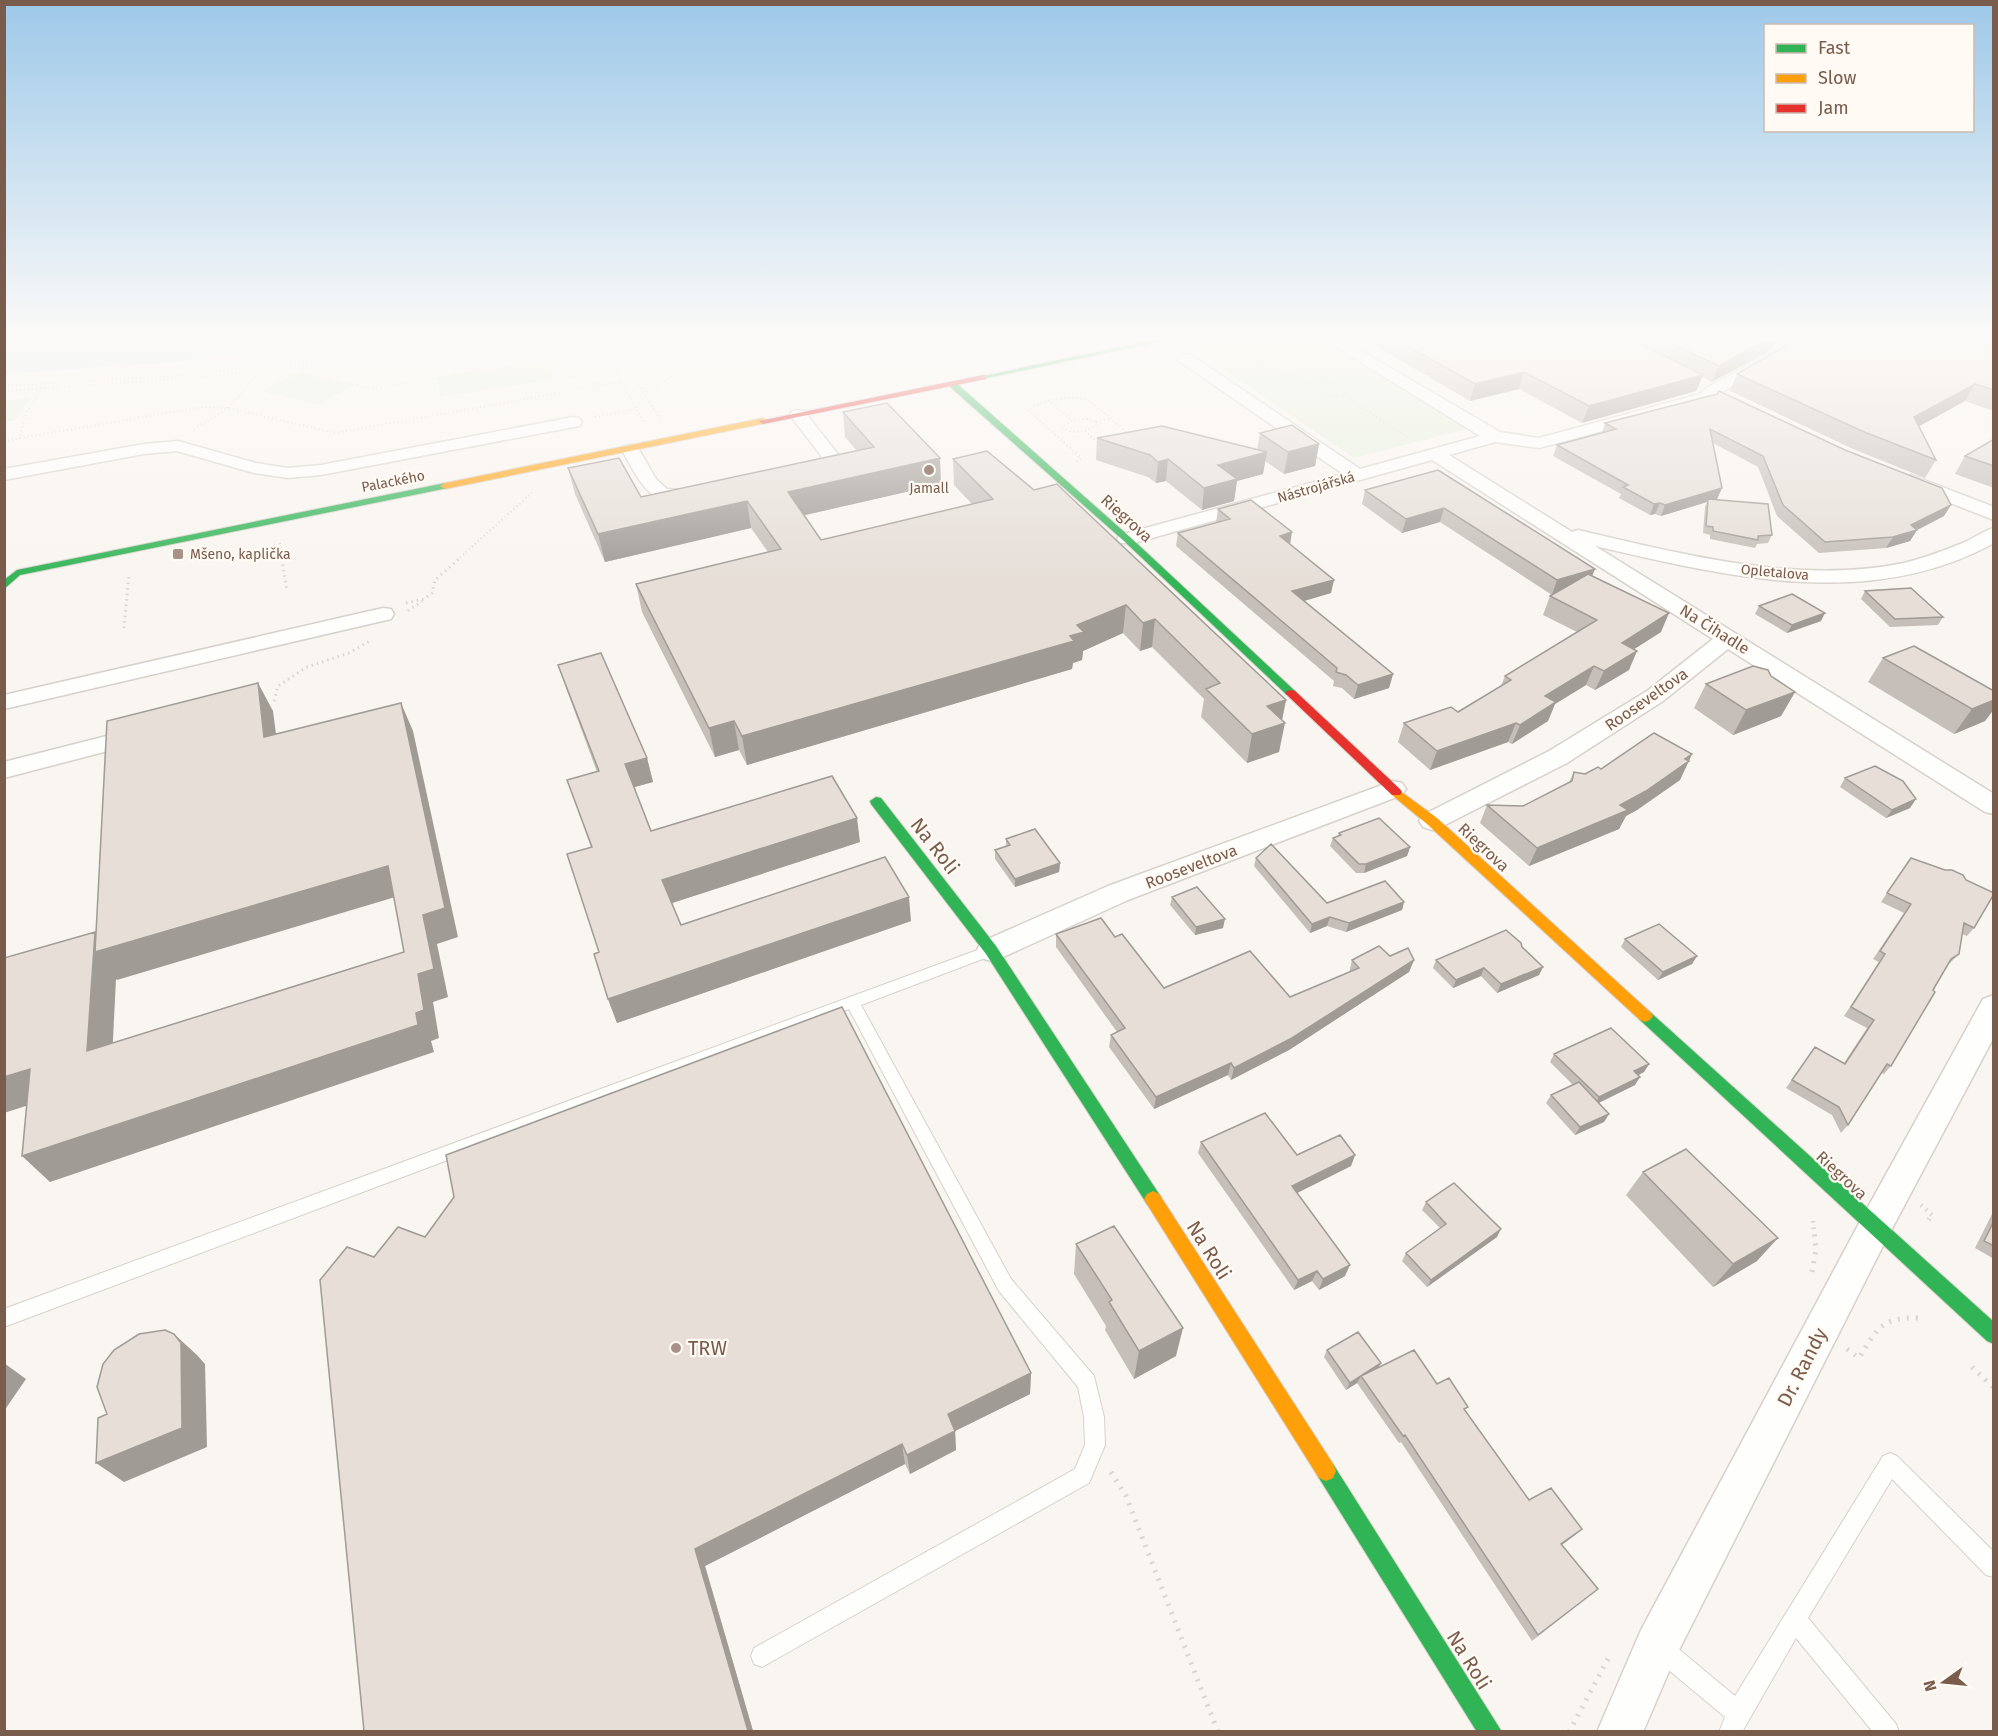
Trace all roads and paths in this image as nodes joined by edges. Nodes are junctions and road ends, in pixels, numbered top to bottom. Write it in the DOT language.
graph roads {
  1 [pos="24,421"];
  2 [pos="122,421"];
  3 [pos="206,421"];
  4 [pos="284,421"];
  5 [pos="403,421"];
  6 [pos="578,421"];
  7 [pos="643,421"];
  8 [pos="770,421"];
  9 [pos="803,421"];
  10 [pos="994,421"];
  11 [pos="1041,421"];
  12 [pos="1070,421"];
  13 [pos="1093,421"];
  14 [pos="1100,421"];
  15 [pos="1112,421"];
  16 [pos="1278,421"];
  17 [pos="1384,421"];
  18 [pos="1470,421"];
  19 [pos="1621,421"];
  20 [pos="573,422"];
  21 [pos="1096,422"];
  22 [pos="1064,429"];
  23 [pos="1085,431"];
  24 [pos="188,432"];
  25 [pos="1053,432"];
  26 [pos="1495,436"];
  27 [pos="1135,438"];
  28 [pos="19,439"];
  29 [pos="4,441"];
  30 [pos="656,445"];
  31 [pos="1105,448"];
  32 [pos="631,450"];
  33 [pos="1435,454"];
  34 [pos="1084,468"];
  35 [pos="4,475"];
  36 [pos="1357,475"];
  37 [pos="776,476"];
  38 [pos="1899,476"];
  39 [pos="537,489"];
  40 [pos="707,492"];
  41 [pos="1994,514"];
  42 [pos="1553,530"];
  43 [pos="1994,534"];
  44 [pos="1127,539"];
  45 [pos="280,543"];
  46 [pos="130,569"];
  47 [pos="4,586"];
  48 [pos="287,591"];
  49 [pos="424,599"];
  50 [pos="396,611"];
  51 [pos="124,628"];
  52 [pos="374,637"];
  53 [pos="1729,637"];
  54 [pos="274,701"];
  55 [pos="4,702"];
  56 [pos="162,730"];
  57 [pos="4,770"];
  58 [pos="1393,789"];
  59 [pos="876,801"];
  60 [pos="1994,806"];
  61 [pos="1432,821"];
  62 [pos="991,950"];
  63 [pos="853,1003"];
  64 [pos="1994,1007"];
  65 [pos="1810,1214"];
  66 [pos="1875,1227"];
  67 [pos="1808,1282"];
  68 [pos="4,1318"];
  69 [pos="1920,1318"];
  70 [pos="1821,1331"];
  71 [pos="1994,1335"];
  72 [pos="1969,1365"];
  73 [pos="1994,1388"];
  74 [pos="1095,1445"];
  75 [pos="1994,1567"];
  76 [pos="1795,1619"];
  77 [pos="1657,1646"];
  78 [pos="1614,1647"];
  79 [pos="762,1656"];
  80 [pos="1734,1722"];
  81 [pos="1218,1731"];
  82 [pos="1491,1731"];
  83 [pos="1569,1731"];
  84 [pos="1620,1731"];
  85 [pos="1888,1731"];
  1 -- 28 [label="path"];
  2 -- 28 [label="path"];
  3 -- 24 [label="path"];
  4 -- 5 [label="path"];
  6 -- 20 [label="path"];
  7 -- 30 [label="path"];
  8 -- 30 [label="street, Palackého"];
  9 -- 37 [label="street"];
  10 -- 44 [label="street, Riegrova"];
  11 -- 25 [label="path"];
  12 -- 22 [label="path"];
  13 -- 21 [label="path"];
  14 -- 21 [label="path"];
  15 -- 27 [label="path"];
  16 -- 36 [label="street"];
  17 -- 33 [label="path"];
  18 -- 26 [label="street"];
  19 -- 26 [label="street"];
  20 -- 35 [label="street"];
  21 -- 23 [label="path"];
  22 -- 23 [label="path"];
  22 -- 25 [label="path"];
  23 -- 31 [label="path"];
  25 -- 34 [label="path"];
  26 -- 33 [label="street, Nástrojářská"];
  28 -- 29 [label="path"];
  30 -- 32 [label="street, Palackého"];
  32 -- 40 [label="street"];
  32 -- 47 [label="street, Palackého"];
  33 -- 36 [label="street, Nástrojářská"];
  33 -- 42 [label="street, Na Čihadle"];
  36 -- 44 [label="street, Nástrojářská"];
  38 -- 41 [label="street"];
  39 -- 49 [label="path"];
  42 -- 43 [label="street, Opletalova"];
  42 -- 53 [label="street, Na Čihadle"];
  44 -- 58 [label="street, Riegrova"];
  45 -- 48 [label="path"];
  46 -- 51 [label="path"];
  49 -- 50 [label="path"];
  49 -- 50 [label="path"];
  50 -- 55 [label="street"];
  52 -- 54 [label="path"];
  53 -- 60 [label="street, Na Čihadle"];
  53 -- 61 [label="street, Rooseveltova"];
  56 -- 57 [label="street"];
  58 -- 61 [label="street, Riegrova"];
  58 -- 62 [label="street, Rooseveltova"];
  59 -- 62 [label="street, Na Roli"];
  61 -- 66 [label="street, Riegrova"];
  62 -- 63 [label="lane"];
  62 -- 82 [label="street, Na Roli"];
  63 -- 68 [label="lane"];
  63 -- 74 [label="lane"];
  64 -- 66 [label="street, Dr. Randy"];
  65 -- 67 [label="path"];
  66 -- 70 [label="street, Dr. Randy"];
  66 -- 71 [label="street, Riegrova"];
  69 -- 70 [label="path"];
  70 -- 77 [label="street, Dr. Randy"];
  72 -- 73 [label="path"];
  74 -- 79 [label="lane"];
  74 -- 81 [label="path"];
  75 -- 76 [label="lane"];
  76 -- 80 [label="lane"];
  76 -- 85 [label="lane"];
  77 -- 80 [label="lane"];
  77 -- 84 [label="street, Dr. Randy"];
  78 -- 83 [label="path"];
}
